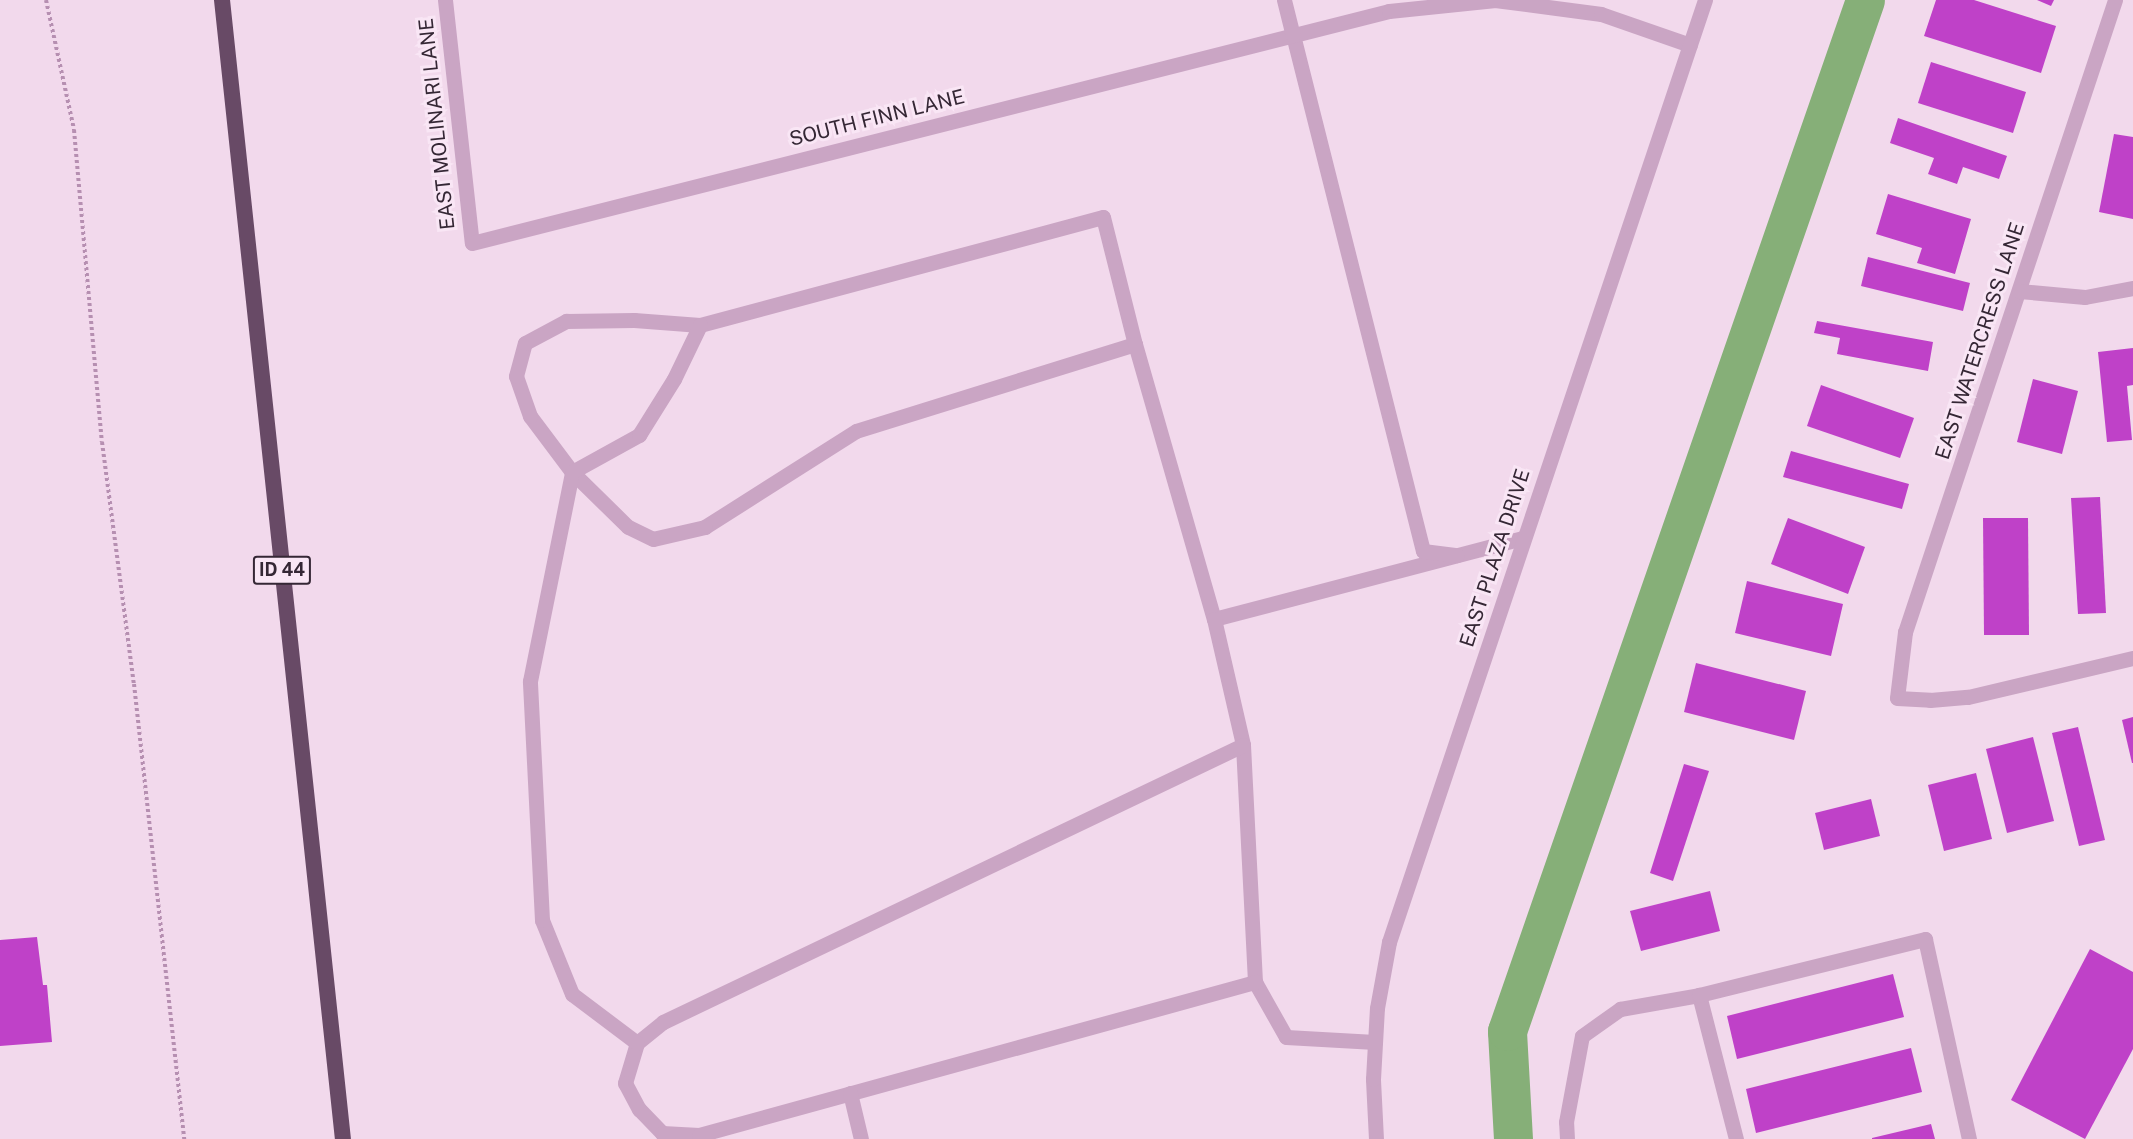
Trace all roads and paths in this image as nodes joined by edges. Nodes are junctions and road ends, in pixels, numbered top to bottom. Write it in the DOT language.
graph roads {
  1 [pos="46,0"];
  2 [pos="222,0"];
  3 [pos="445,0"];
  4 [pos="1284,0"];
  5 [pos="1705,0"];
  6 [pos="2115,0"];
  7 [pos="1293,35"];
  8 [pos="1690,45"];
  9 [pos="472,243"];
  10 [pos="2133,288"];
  11 [pos="2019,291"];
  12 [pos="700,326"];
  13 [pos="1135,344"];
  14 [pos="572,472"];
  15 [pos="1523,538"];
  16 [pos="1457,555"];
  17 [pos="1214,619"];
  18 [pos="2133,658"];
  19 [pos="1243,745"];
  20 [pos="1255,982"];
  21 [pos="1699,995"];
  22 [pos="1375,1042"];
  23 [pos="637,1044"];
  24 [pos="850,1093"];
  25 [pos="184,1139"];
  26 [pos="343,1139"];
  27 [pos="861,1139"];
  28 [pos="1376,1139"];
  29 [pos="1567,1139"];
  30 [pos="1736,1139"];
  31 [pos="1969,1139"];
  1 -- 25 [label="path"];
  2 -- 26 [label="highway, ID 44"];
  3 -- 9 [label="street, EAST MOLINARI LANE"];
  4 -- 7 [label="street"];
  5 -- 8 [label="street, EAST PLAZA DRIVE"];
  6 -- 11 [label="street, EAST WATERCRESS LANE"];
  7 -- 8 [label="street, SOUTH FINN LANE"];
  7 -- 9 [label="street, SOUTH FINN LANE"];
  7 -- 16 [label="street"];
  8 -- 15 [label="street, EAST PLAZA DRIVE"];
  10 -- 11 [label="street"];
  11 -- 18 [label="street, EAST WATERCRESS LANE"];
  12 -- 13 [label="street"];
  12 -- 14 [label="street"];
  12 -- 14 [label="street"];
  13 -- 14 [label="street"];
  13 -- 17 [label="street"];
  14 -- 23 [label="street"];
  15 -- 16 [label="street"];
  15 -- 22 [label="street, EAST PLAZA DRIVE"];
  16 -- 17 [label="street"];
  17 -- 19 [label="street"];
  19 -- 20 [label="street"];
  19 -- 23 [label="street"];
  20 -- 22 [label="street"];
  20 -- 24 [label="street"];
  21 -- 29 [label="street"];
  21 -- 30 [label="street"];
  21 -- 31 [label="street"];
  22 -- 28 [label="street, EAST PLAZA DRIVE"];
  23 -- 24 [label="street"];
  24 -- 27 [label="street"];
}
